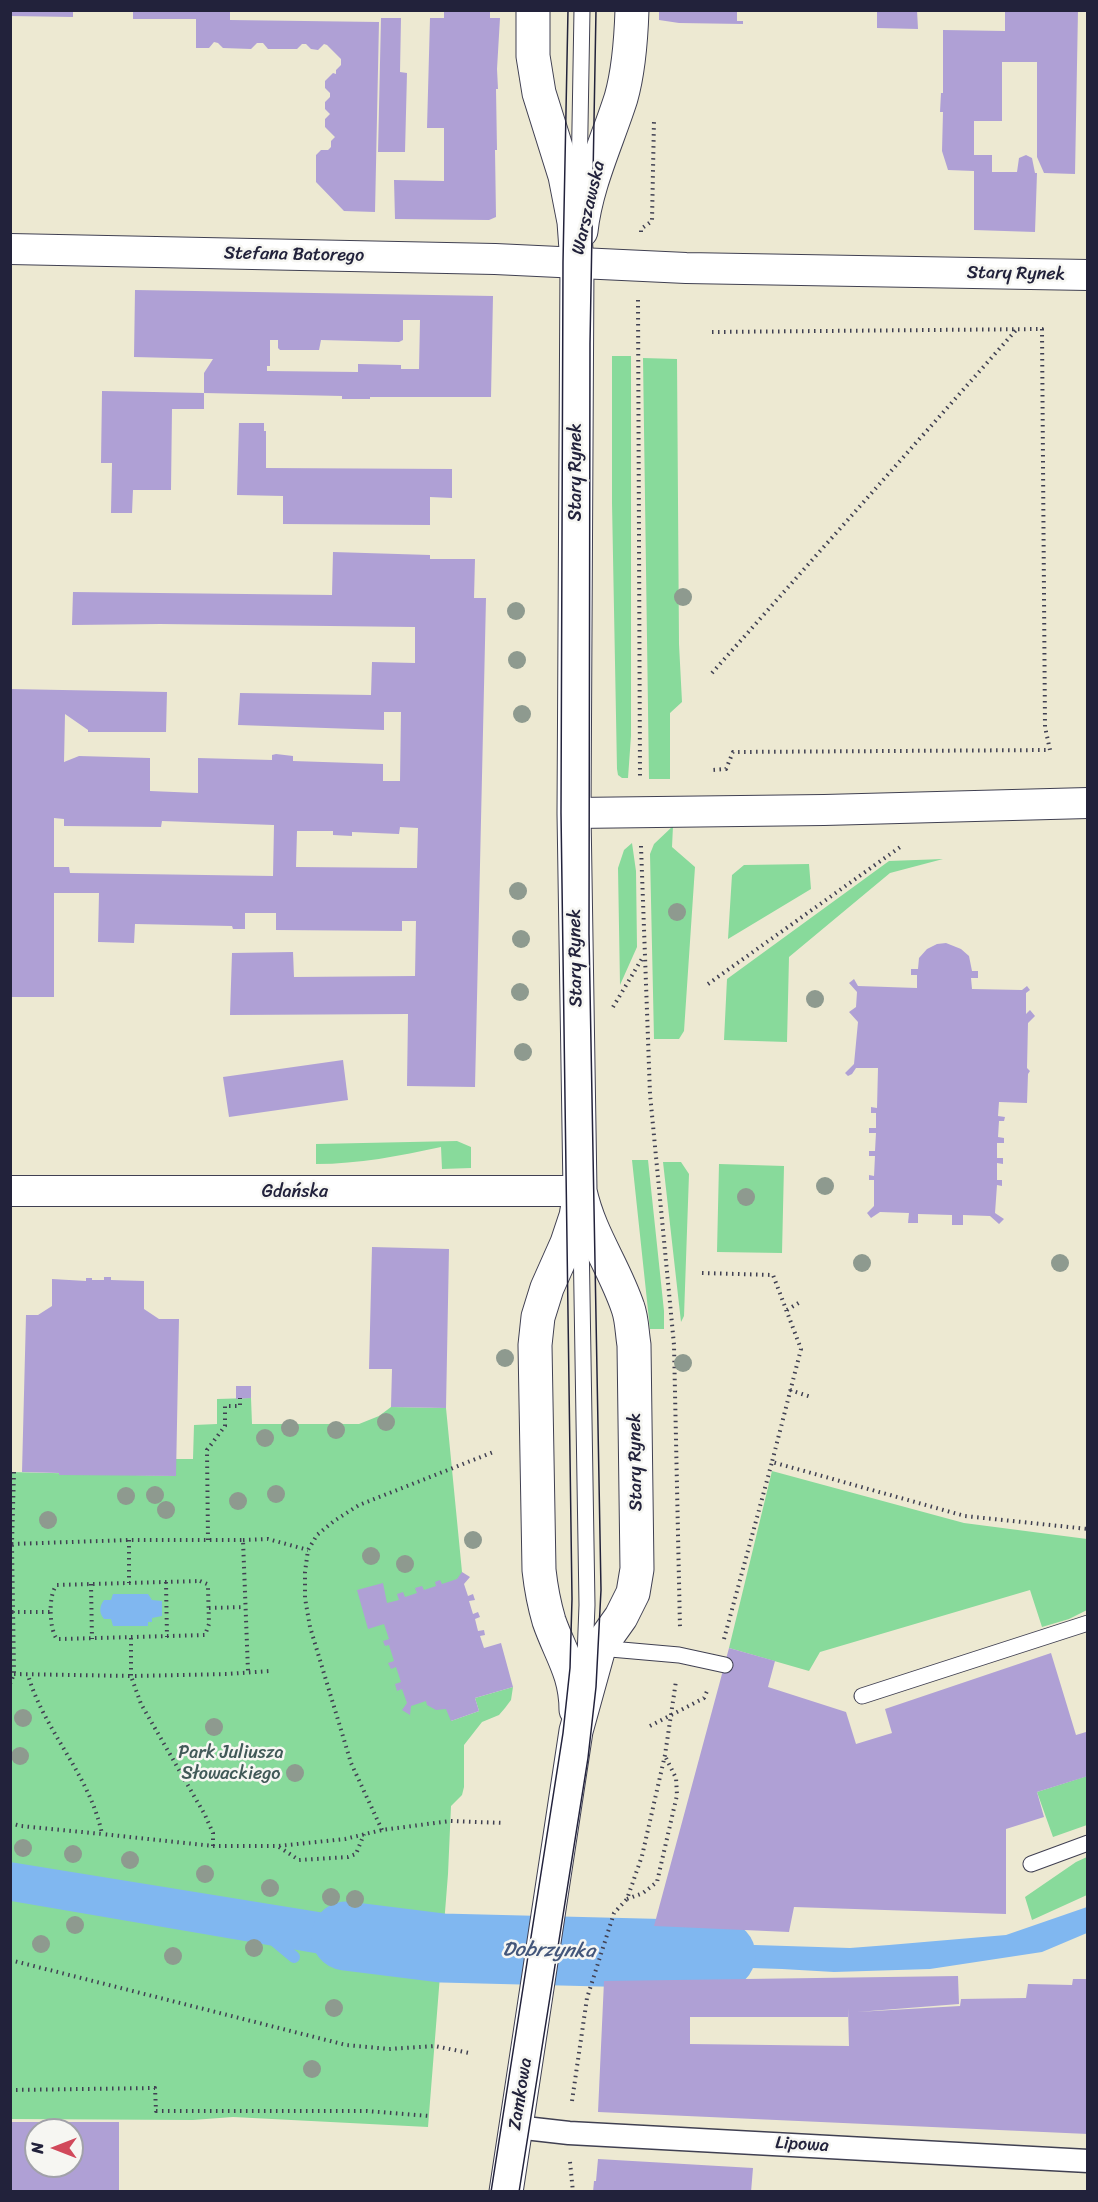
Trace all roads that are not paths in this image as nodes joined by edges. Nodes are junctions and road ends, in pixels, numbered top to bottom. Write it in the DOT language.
graph roads {
  1 [pos="532,10"];
  2 [pos="582,10"];
  3 [pos="632,10"];
  4 [pos="10,249"];
  5 [pos="577,263"];
  6 [pos="1088,275"];
  7 [pos="1088,803"];
  8 [pos="574,813"];
  9 [pos="10,1191"];
  10 [pos="580,1191"];
  11 [pos="1088,1623"];
  12 [pos="599,1648"];
  13 [pos="721,1663"];
  14 [pos="861,1696"];
  15 [pos="576,1731"];
  16 [pos="1088,1843"];
  17 [pos="1031,1864"];
  18 [pos="549,1911"];
  19 [pos="516,2127"];
  20 [pos="1088,2161"];
  21 [pos="506,2192"];
  1 -- 5 [label="street, Warszawska"];
  2 -- 5 [label="lane"];
  3 -- 5 [label="street, Warszawska"];
  4 -- 5 [label="street, Stefana Batorego"];
  5 -- 6 [label="street, Stary Rynek"];
  5 -- 8 [label="street, Stary Rynek"];
  7 -- 8 [label="street"];
  8 -- 10 [label="street, Stary Rynek"];
  9 -- 10 [label="street, Gdańska"];
  10 -- 12 [label="street, Stary Rynek"];
  10 -- 15 [label="lane"];
  10 -- 15 [label="street, Stary Rynek"];
  11 -- 14 [label="lane"];
  12 -- 13 [label="lane"];
  12 -- 15 [label="street, Stary Rynek"];
  15 -- 18 [label="street, Stary Rynek"];
  16 -- 17 [label="lane"];
  18 -- 19 [label="street, Zamkowa"];
  19 -- 20 [label="street, Lipowa"];
  19 -- 21 [label="street, Zamkowa"];
}
